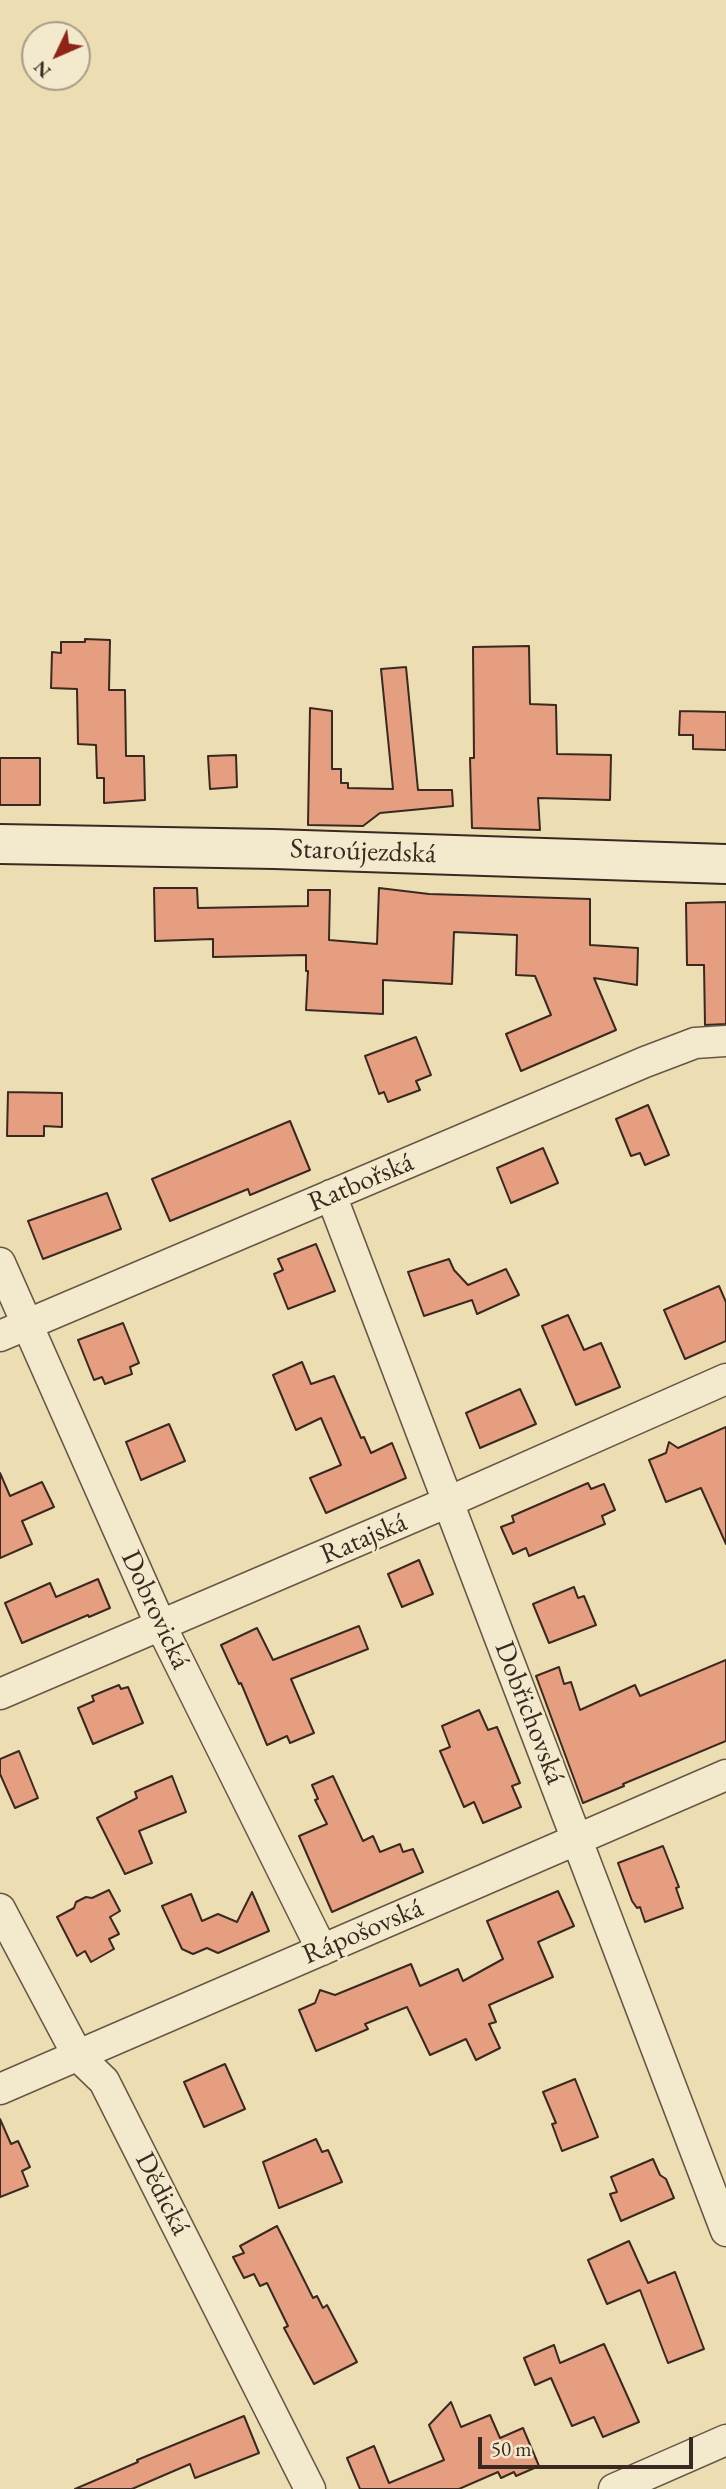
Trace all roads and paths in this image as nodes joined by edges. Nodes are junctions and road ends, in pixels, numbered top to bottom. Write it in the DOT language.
graph roads {
  1 [pos="0,844"];
  2 [pos="726,864"];
  3 [pos="726,1041"];
  4 [pos="331,1195"];
  5 [pos="0,1263"];
  6 [pos="13,1330"];
  7 [pos="726,1379"];
  8 [pos="448,1502"];
  9 [pos="161,1626"];
  10 [pos="0,1694"];
  11 [pos="726,1775"];
  12 [pos="577,1839"];
  13 [pos="0,1909"];
  14 [pos="322,1950"];
  15 [pos="78,2056"];
  16 [pos="0,2089"];
  17 [pos="726,2231"];
  18 [pos="726,2440"];
  19 [pos="310,2489"];
  20 [pos="614,2489"];
  1 -- 2 [label="street, Staroújezdská"];
  3 -- 4 [label="street, Ratbořská"];
  4 -- 6 [label="street, Ratbořská"];
  4 -- 8 [label="street, Dobřichovská"];
  5 -- 6 [label="street, Dobrovická"];
  6 -- 9 [label="street, Dobrovická"];
  7 -- 8 [label="street, Ratajská"];
  8 -- 9 [label="street, Ratajská"];
  8 -- 12 [label="street, Dobřichovská"];
  9 -- 10 [label="street, Ratajská"];
  9 -- 14 [label="street, Dobrovická"];
  11 -- 12 [label="street, Rápošovská"];
  12 -- 14 [label="street, Rápošovská"];
  12 -- 17 [label="street, Dobřichovská"];
  13 -- 15 [label="street, Dědická"];
  14 -- 15 [label="street, Rápošovská"];
  15 -- 16 [label="street, Rápošovská"];
  15 -- 19 [label="street, Dědická"];
  18 -- 20 [label="street"];
}
